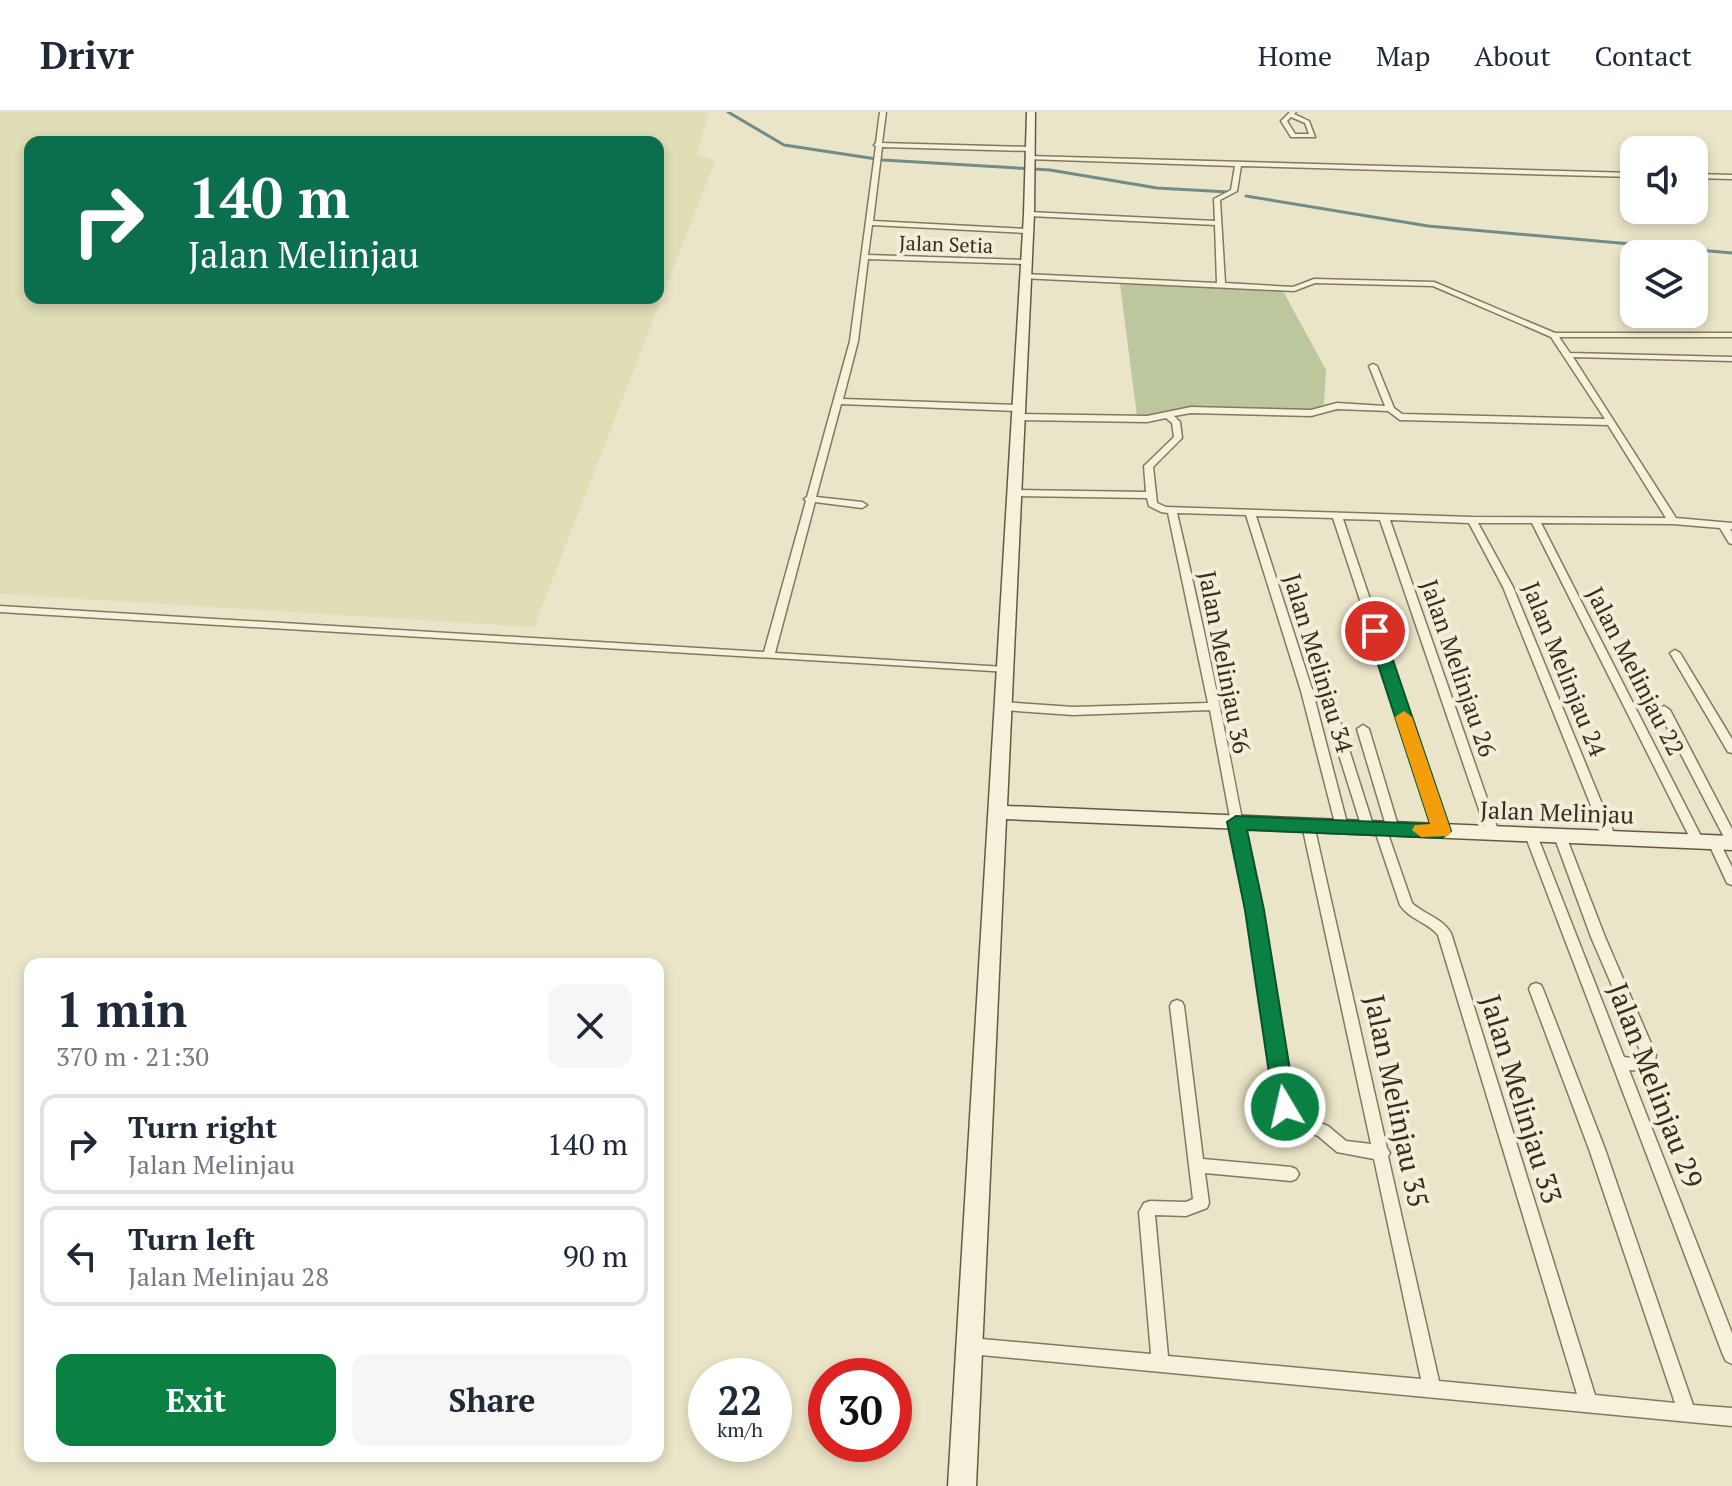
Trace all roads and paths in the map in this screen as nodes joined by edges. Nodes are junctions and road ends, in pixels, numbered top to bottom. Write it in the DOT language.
graph roads {
  1 [pos="883,112"];
  2 [pos="1031,112"];
  3 [pos="1293,113"];
  4 [pos="877,145"];
  5 [pos="1029,162"];
  6 [pos="1238,164"];
  7 [pos="1620,175"];
  8 [pos="1708,176"];
  9 [pos="1732,177"];
  10 [pos="1028,222"];
  11 [pos="870,223"];
  12 [pos="1216,223"];
  13 [pos="866,257"];
  14 [pos="1024,269"];
  15 [pos="1221,286"];
  16 [pos="1554,335"];
  17 [pos="1732,335"];
  18 [pos="1569,355"];
  19 [pos="1732,359"];
  20 [pos="1373,366"];
  21 [pos="837,401"];
  22 [pos="1390,409"];
  23 [pos="1018,412"];
  24 [pos="1168,415"];
  25 [pos="1611,422"];
  26 [pos="1013,493"];
  27 [pos="1149,495"];
  28 [pos="809,499"];
  29 [pos="862,505"];
  30 [pos="1172,511"];
  31 [pos="1250,513"];
  32 [pos="1337,516"];
  33 [pos="1384,517"];
  34 [pos="1472,520"];
  35 [pos="1535,520"];
  36 [pos="1673,521"];
  37 [pos="1728,526"];
  38 [pos="1732,541"];
  39 [pos="0,609"];
  40 [pos="1675,653"];
  41 [pos="769,655"];
  42 [pos="1005,670"];
  43 [pos="1307,691"];
  44 [pos="1003,706"];
  45 [pos="1214,706"];
  46 [pos="1664,710"];
  47 [pos="1363,729"];
  48 [pos="1732,749"];
  49 [pos="996,812"];
  50 [pos="1236,822"];
  51 [pos="1308,825"];
  52 [pos="1342,827"];
  53 [pos="1380,828"];
  54 [pos="1442,831"];
  55 [pos="1493,833"];
  56 [pos="1531,835"];
  57 [pos="1560,836"];
  58 [pos="1610,838"];
  59 [pos="1719,842"];
  60 [pos="1732,880"];
  61 [pos="1536,989"];
  62 [pos="1177,1006"];
  63 [pos="1620,1063"];
  64 [pos="1382,1153"];
  65 [pos="1197,1165"];
  66 [pos="1291,1174"];
  67 [pos="970,1346"];
  68 [pos="1732,1355"];
  69 [pos="1160,1364"];
  70 [pos="1432,1389"];
  71 [pos="1589,1404"];
  72 [pos="1687,1413"];
  73 [pos="1732,1417"];
  74 [pos="962,1486"];
  1 -- 4 [label="street"];
  2 -- 5 [label="street"];
  3 -- 3 [label="street"];
  4 -- 5 [label="street"];
  4 -- 11 [label="street"];
  5 -- 6 [label="street"];
  5 -- 10 [label="street"];
  6 -- 7 [label="street"];
  6 -- 12 [label="street"];
  8 -- 9 [label="street"];
  10 -- 11 [label="street"];
  10 -- 12 [label="street"];
  10 -- 14 [label="street"];
  11 -- 13 [label="street"];
  12 -- 15 [label="street"];
  13 -- 14 [label="street, Jalan Setia"];
  13 -- 21 [label="street"];
  14 -- 15 [label="street, Jalan Setia"];
  14 -- 23 [label="street"];
  15 -- 16 [label="street, Jalan Setia"];
  16 -- 17 [label="street"];
  16 -- 18 [label="street"];
  18 -- 19 [label="street"];
  18 -- 25 [label="street"];
  20 -- 22 [label="street"];
  21 -- 23 [label="street"];
  21 -- 28 [label="street"];
  22 -- 24 [label="street"];
  22 -- 25 [label="street"];
  23 -- 24 [label="street"];
  23 -- 26 [label="street"];
  24 -- 27 [label="street"];
  25 -- 36 [label="street"];
  26 -- 27 [label="street"];
  26 -- 42 [label="street"];
  27 -- 30 [label="street"];
  28 -- 29 [label="street"];
  28 -- 41 [label="street"];
  30 -- 31 [label="street"];
  30 -- 45 [label="street, Jalan Melinjau 36"];
  31 -- 32 [label="street"];
  31 -- 43 [label="street, Jalan Melinjau 34"];
  32 -- 33 [label="street"];
  32 -- 54 [label="street"];
  33 -- 34 [label="street"];
  33 -- 55 [label="street, Jalan Melinjau 26"];
  34 -- 35 [label="street"];
  34 -- 58 [label="street, Jalan Melinjau 24"];
  35 -- 36 [label="street"];
  35 -- 59 [label="street, Jalan Melinjau 22"];
  36 -- 37 [label="street"];
  37 -- 38 [label="street"];
  39 -- 41 [label="street"];
  40 -- 48 [label="street"];
  41 -- 42 [label="street"];
  42 -- 44 [label="street"];
  43 -- 52 [label="street, Jalan Melinjau 34"];
  43 -- 53 [label="street"];
  44 -- 45 [label="street"];
  44 -- 49 [label="street"];
  45 -- 50 [label="street, Jalan Melinjau 36"];
  46 -- 59 [label="street"];
  47 -- 53 [label="street"];
  49 -- 50 [label="street, Jalan Melinjau"];
  49 -- 67 [label="street"];
  50 -- 51 [label="street, Jalan Melinjau"];
  50 -- 64 [label="street, Jalan Melinjau 36"];
  51 -- 52 [label="street, Jalan Melinjau"];
  51 -- 64 [label="street, Jalan Melinjau 35"];
  52 -- 53 [label="street, Jalan Melinjau"];
  53 -- 54 [label="street, Jalan Melinjau"];
  53 -- 71 [label="street, Jalan Melinjau 33"];
  54 -- 55 [label="street, Jalan Melinjau"];
  55 -- 56 [label="street, Jalan Melinjau"];
  56 -- 57 [label="street, Jalan Melinjau"];
  56 -- 63 [label="street, Jalan Melinjau 29"];
  57 -- 58 [label="street, Jalan Melinjau"];
  57 -- 63 [label="street"];
  58 -- 59 [label="street, Jalan Melinjau"];
  59 -- 60 [label="street"];
  61 -- 72 [label="street"];
  62 -- 65 [label="street"];
  63 -- 68 [label="street, Jalan Melinjau 29"];
  64 -- 70 [label="street, Jalan Melinjau 35"];
  65 -- 66 [label="street"];
  65 -- 69 [label="street"];
  67 -- 69 [label="street"];
  67 -- 74 [label="street"];
  69 -- 70 [label="street"];
  70 -- 71 [label="street"];
  71 -- 72 [label="street"];
  72 -- 73 [label="street"];
}
